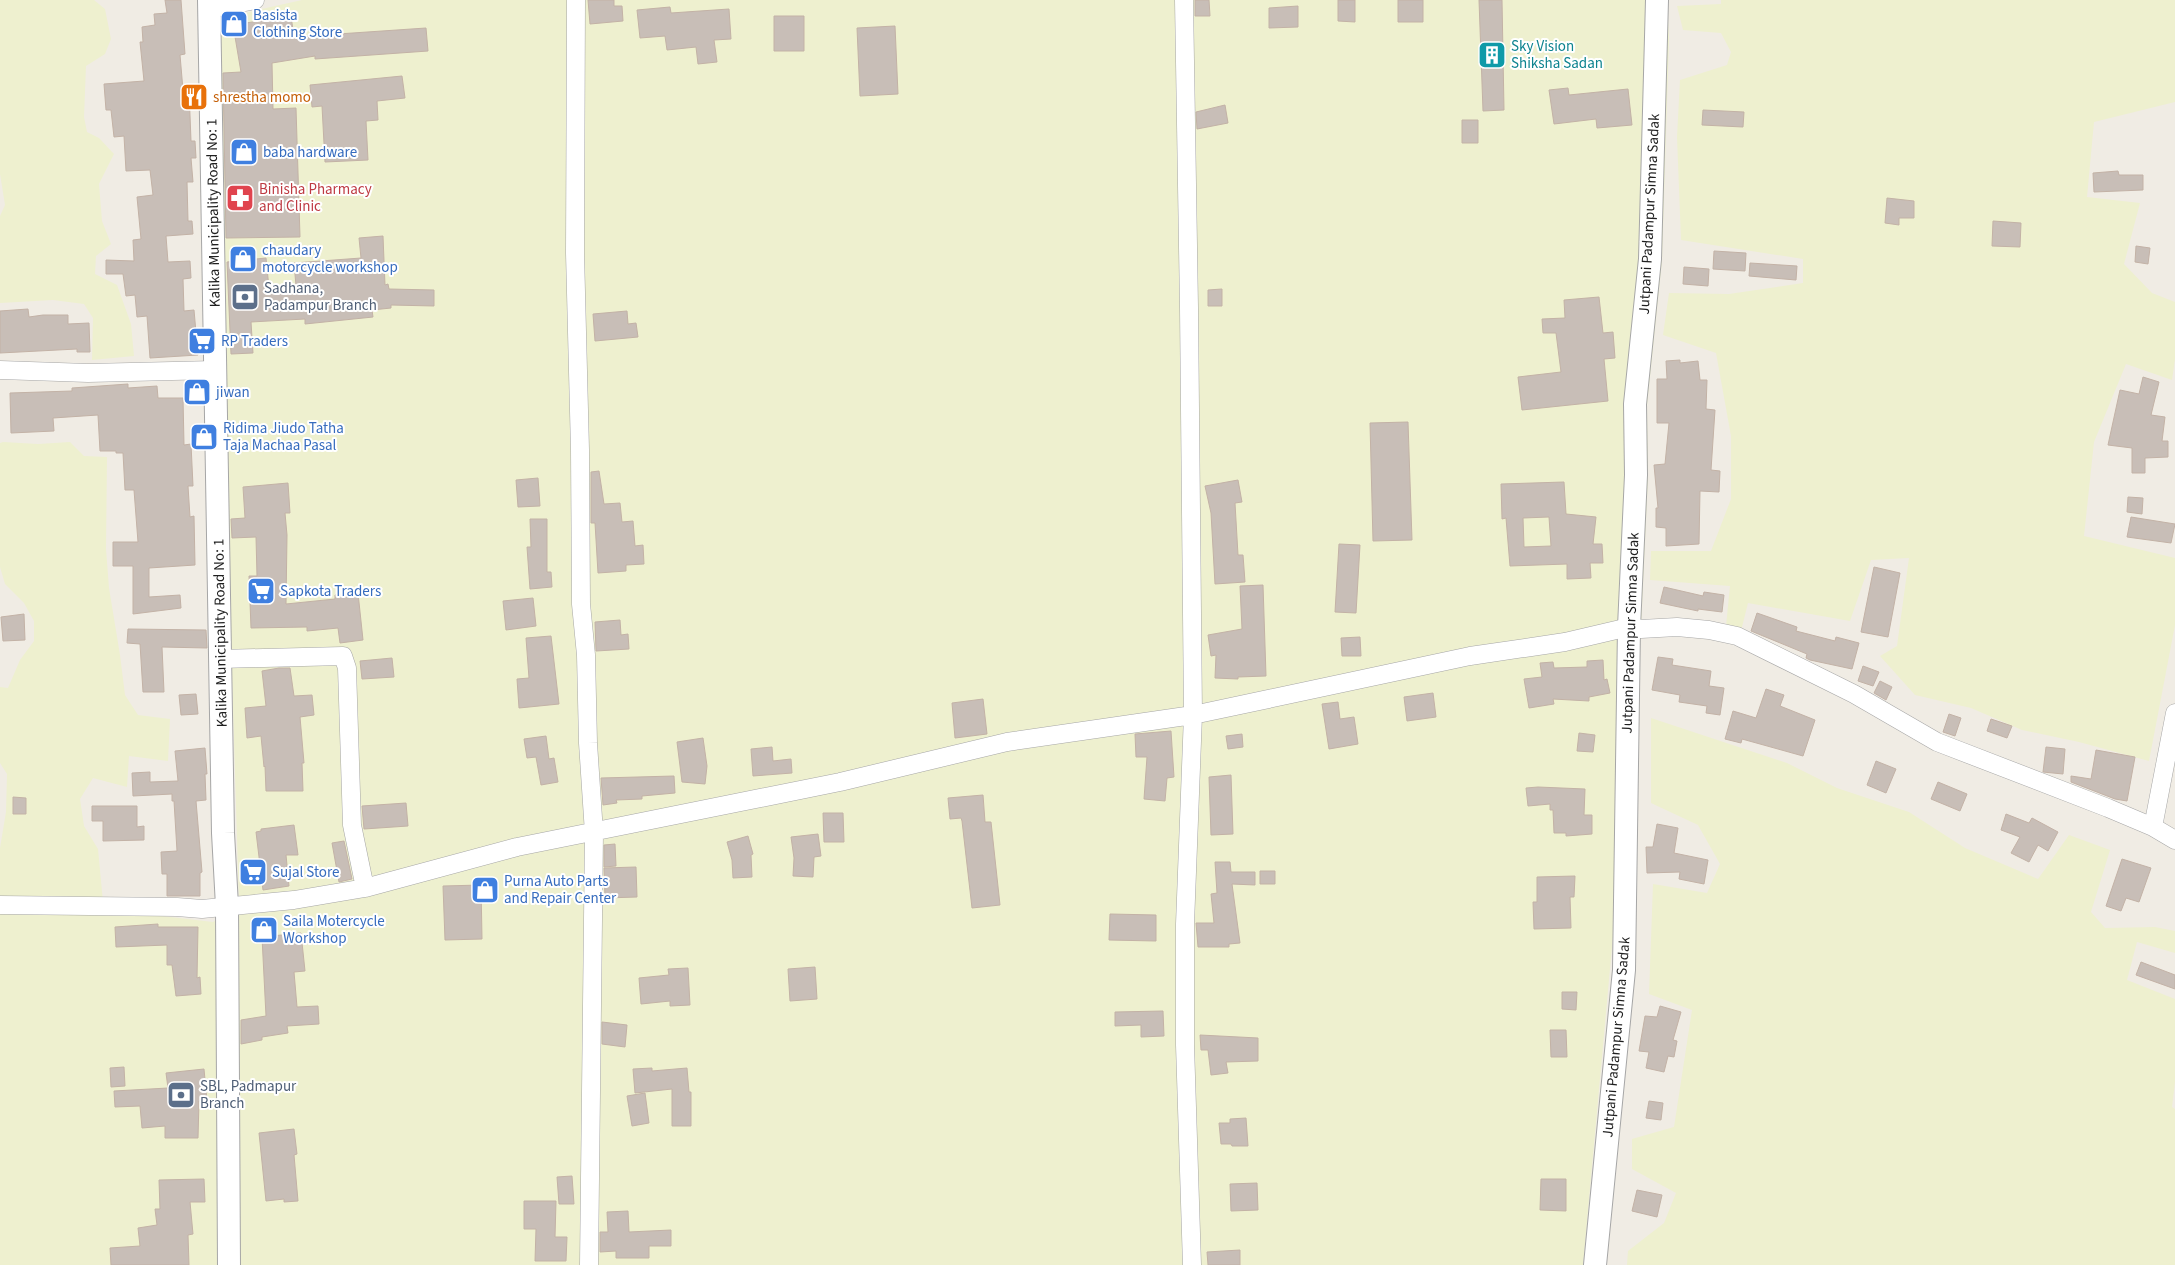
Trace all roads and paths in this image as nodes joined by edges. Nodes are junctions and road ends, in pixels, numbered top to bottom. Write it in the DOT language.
graph roads {
  1 [pos="255,0"];
  2 [pos="576,0"];
  3 [pos="1184,0"];
  4 [pos="1657,0"];
  5 [pos="209,4"];
  6 [pos="0,370"];
  7 [pos="215,370"];
  8 [pos="1629,627"];
  9 [pos="220,659"];
  10 [pos="2175,713"];
  11 [pos="1193,714"];
  12 [pos="2153,827"];
  13 [pos="594,833"];
  14 [pos="2175,840"];
  15 [pos="365,888"];
  16 [pos="0,905"];
  17 [pos="227,906"];
  18 [pos="229,1265"];
  19 [pos="588,1265"];
  20 [pos="1192,1265"];
  21 [pos="1595,1265"];
  1 -- 5 [label="street"];
  2 -- 13 [label="street"];
  3 -- 11 [label="street"];
  4 -- 8 [label="street, Jutpani Padampur Simna Sadak"];
  5 -- 7 [label="street, Kalika Municipality Road No: 1"];
  6 -- 7 [label="street"];
  7 -- 9 [label="street, Kalika Municipality Road No: 1"];
  8 -- 11 [label="street"];
  8 -- 12 [label="street"];
  8 -- 21 [label="street, Jutpani Padampur Simna Sadak"];
  9 -- 15 [label="street"];
  9 -- 17 [label="street, Kalika Municipality Road No: 1"];
  10 -- 12 [label="street"];
  11 -- 13 [label="street"];
  11 -- 20 [label="street"];
  12 -- 14 [label="street"];
  13 -- 15 [label="street"];
  13 -- 19 [label="street"];
  15 -- 17 [label="street"];
  16 -- 17 [label="street"];
  17 -- 18 [label="street, Kalika Municipality Road No: 1"];
}
